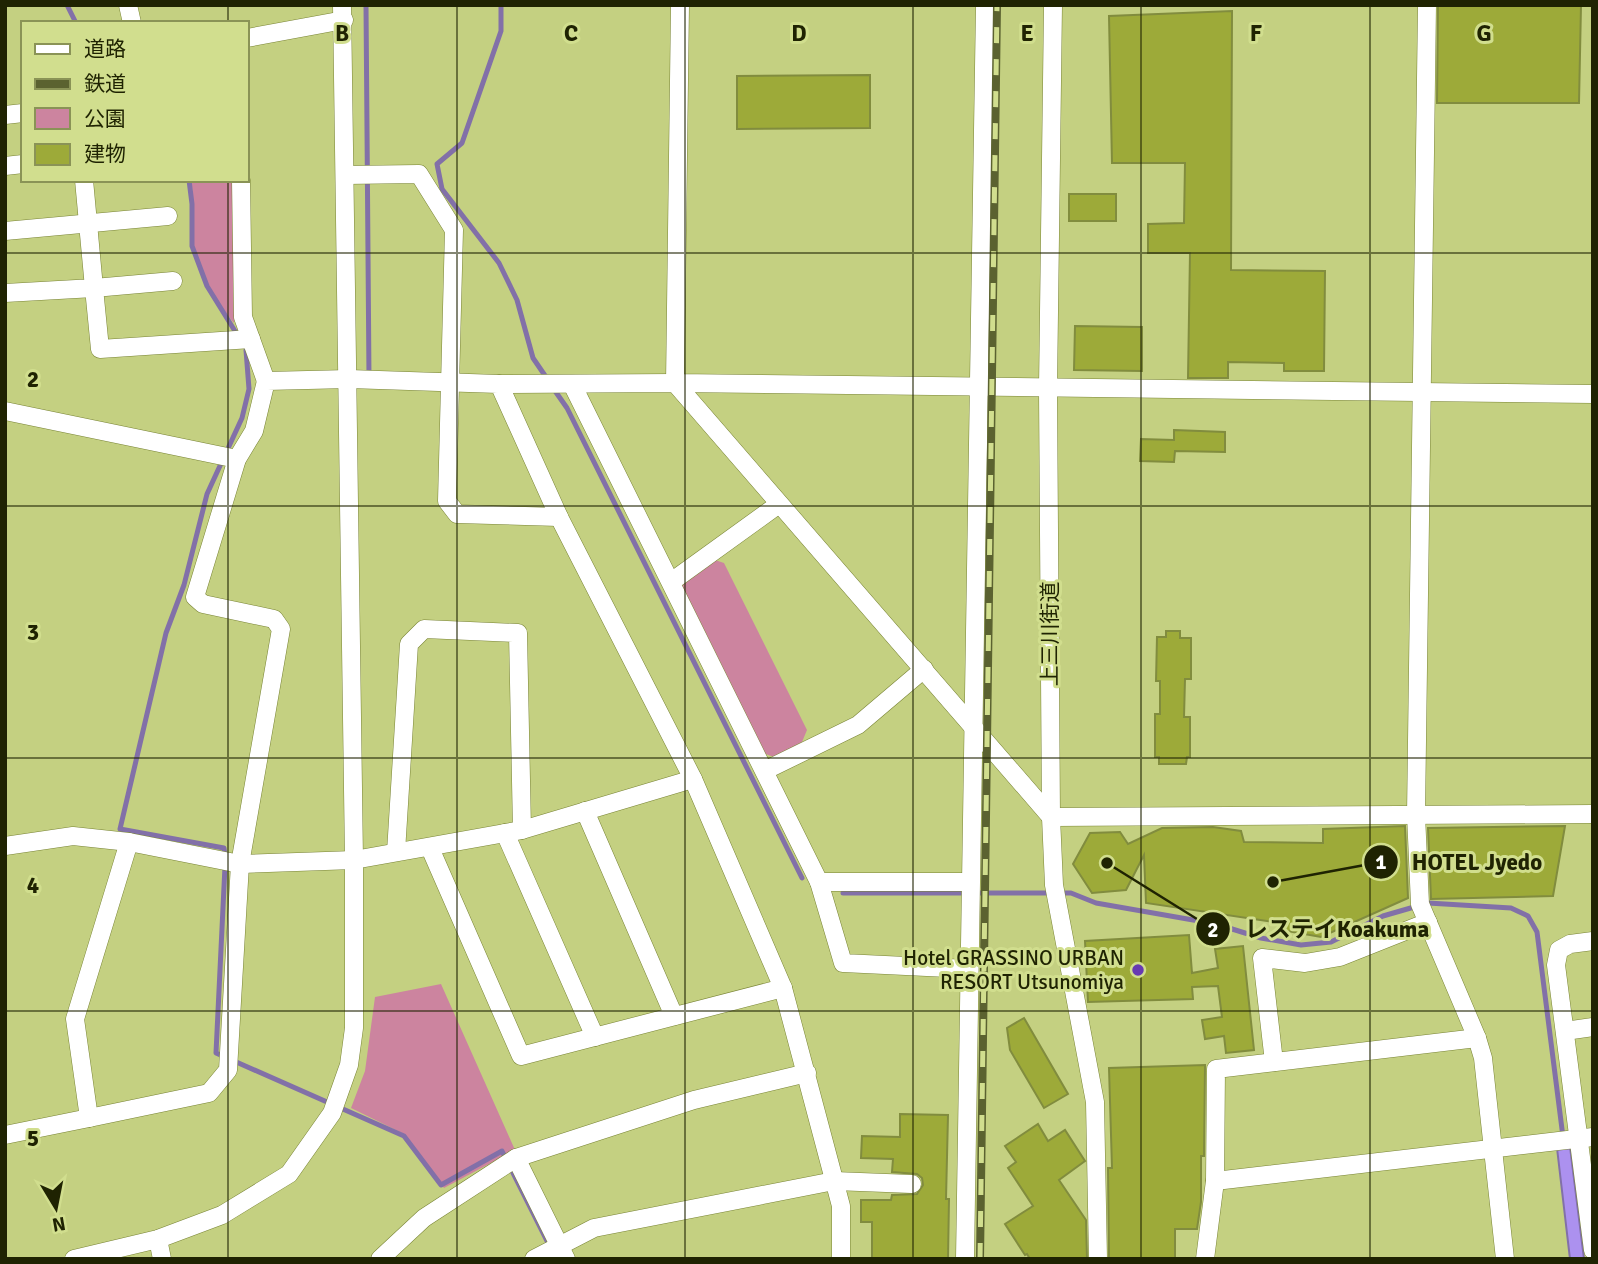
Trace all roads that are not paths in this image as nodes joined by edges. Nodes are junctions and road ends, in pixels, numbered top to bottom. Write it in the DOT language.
graph roads {
  1 [pos="680,5"];
  2 [pos="985,5"];
  3 [pos="1053,5"];
  4 [pos="1427,5"];
  5 [pos="343,12"];
  6 [pos="248,38"];
  7 [pos="345,175"];
  8 [pos="84,182"];
  9 [pos="241,182"];
  10 [pos="168,216"];
  11 [pos="88,223"];
  12 [pos="5,231"];
  13 [pos="173,281"];
  14 [pos="94,288"];
  15 [pos="5,293"];
  16 [pos="251,339"];
  17 [pos="349,379"];
  18 [pos="266,381"];
  19 [pos="451,383"];
  20 [pos="675,383"];
  21 [pos="499,384"];
  22 [pos="572,384"];
  23 [pos="978,388"];
  24 [pos="1048,389"];
  25 [pos="1422,392"];
  26 [pos="1593,394"];
  27 [pos="5,411"];
  28 [pos="237,459"];
  29 [pos="779,504"];
  30 [pos="559,517"];
  31 [pos="671,582"];
  32 [pos="924,669"];
  33 [pos="973,724"];
  34 [pos="765,770"];
  35 [pos="693,779"];
  36 [pos="585,811"];
  37 [pos="1593,814"];
  38 [pos="1416,815"];
  39 [pos="1051,817"];
  40 [pos="514,831"];
  41 [pos="129,842"];
  42 [pos="5,846"];
  43 [pos="430,848"];
  44 [pos="396,852"];
  45 [pos="354,860"];
  46 [pos="240,864"];
  47 [pos="819,881"];
  48 [pos="970,882"];
  49 [pos="1428,922"];
  50 [pos="1593,941"];
  51 [pos="969,968"];
  52 [pos="783,988"];
  53 [pos="674,1016"];
  54 [pos="1593,1027"];
  55 [pos="1564,1031"];
  56 [pos="595,1037"];
  57 [pos="1477,1038"];
  58 [pos="1274,1062"];
  59 [pos="807,1073"];
  60 [pos="89,1118"];
  61 [pos="5,1135"];
  62 [pos="1586,1138"];
  63 [pos="1492,1149"];
  64 [pos="516,1158"];
  65 [pos="834,1181"];
  66 [pos="1215,1181"];
  67 [pos="912,1184"];
  68 [pos="158,1239"];
  69 [pos="1593,1250"];
  70 [pos="563,1252"];
  71 [pos="74,1259"];
  72 [pos="162,1259"];
  73 [pos="380,1259"];
  74 [pos="534,1259"];
  75 [pos="841,1259"];
  76 [pos="965,1259"];
  77 [pos="1098,1259"];
  78 [pos="1205,1259"];
  79 [pos="1505,1259"];
  1 -- 20 [label="street"];
  2 -- 23 [label="street"];
  3 -- 24 [label="street, 上三川街道"];
  4 -- 25 [label="street"];
  5 -- 6 [label="street"];
  5 -- 7 [label="street"];
  7 -- 17 [label="street"];
  7 -- 19 [label="street"];
  8 -- 11 [label="street"];
  9 -- 16 [label="street"];
  10 -- 11 [label="street"];
  11 -- 12 [label="street"];
  11 -- 14 [label="street"];
  13 -- 14 [label="street"];
  14 -- 15 [label="street"];
  14 -- 16 [label="street"];
  16 -- 18 [label="street"];
  17 -- 18 [label="street"];
  17 -- 19 [label="street"];
  17 -- 45 [label="street"];
  18 -- 28 [label="street"];
  19 -- 21 [label="street"];
  19 -- 30 [label="street"];
  20 -- 22 [label="street"];
  20 -- 23 [label="street"];
  20 -- 29 [label="street"];
  21 -- 22 [label="street"];
  21 -- 30 [label="street"];
  22 -- 31 [label="street"];
  23 -- 24 [label="street"];
  23 -- 33 [label="street"];
  24 -- 25 [label="street"];
  24 -- 39 [label="street, 上三川街道"];
  25 -- 26 [label="street"];
  25 -- 38 [label="street"];
  27 -- 28 [label="street"];
  28 -- 46 [label="street"];
  29 -- 31 [label="street"];
  29 -- 32 [label="street"];
  30 -- 35 [label="street"];
  31 -- 34 [label="street"];
  32 -- 33 [label="street"];
  32 -- 34 [label="street"];
  33 -- 39 [label="street"];
  33 -- 48 [label="street"];
  34 -- 47 [label="street"];
  35 -- 36 [label="street"];
  35 -- 52 [label="street"];
  36 -- 40 [label="street"];
  36 -- 53 [label="street"];
  37 -- 38 [label="street"];
  38 -- 39 [label="street"];
  38 -- 49 [label="street"];
  39 -- 77 [label="street, 上三川街道"];
  40 -- 43 [label="street"];
  40 -- 44 [label="street"];
  40 -- 56 [label="street"];
  41 -- 42 [label="street"];
  41 -- 46 [label="street"];
  41 -- 60 [label="street"];
  43 -- 44 [label="street"];
  43 -- 56 [label="street"];
  44 -- 45 [label="street"];
  45 -- 46 [label="street"];
  45 -- 68 [label="street"];
  46 -- 60 [label="street"];
  47 -- 48 [label="street"];
  47 -- 51 [label="street"];
  48 -- 51 [label="street"];
  49 -- 57 [label="street"];
  49 -- 58 [label="street"];
  50 -- 55 [label="street"];
  51 -- 76 [label="street"];
  52 -- 53 [label="street"];
  52 -- 59 [label="street"];
  53 -- 56 [label="street"];
  54 -- 55 [label="street"];
  55 -- 62 [label="street"];
  57 -- 58 [label="street"];
  57 -- 63 [label="street"];
  58 -- 66 [label="street"];
  59 -- 64 [label="street"];
  59 -- 65 [label="street"];
  60 -- 61 [label="street"];
  62 -- 63 [label="street"];
  62 -- 69 [label="street"];
  63 -- 66 [label="street"];
  63 -- 79 [label="street"];
  64 -- 70 [label="street"];
  64 -- 73 [label="street"];
  65 -- 67 [label="street"];
  65 -- 70 [label="street"];
  65 -- 75 [label="street"];
  66 -- 78 [label="street"];
  68 -- 71 [label="street"];
  68 -- 72 [label="street"];
  70 -- 74 [label="street"];
}
